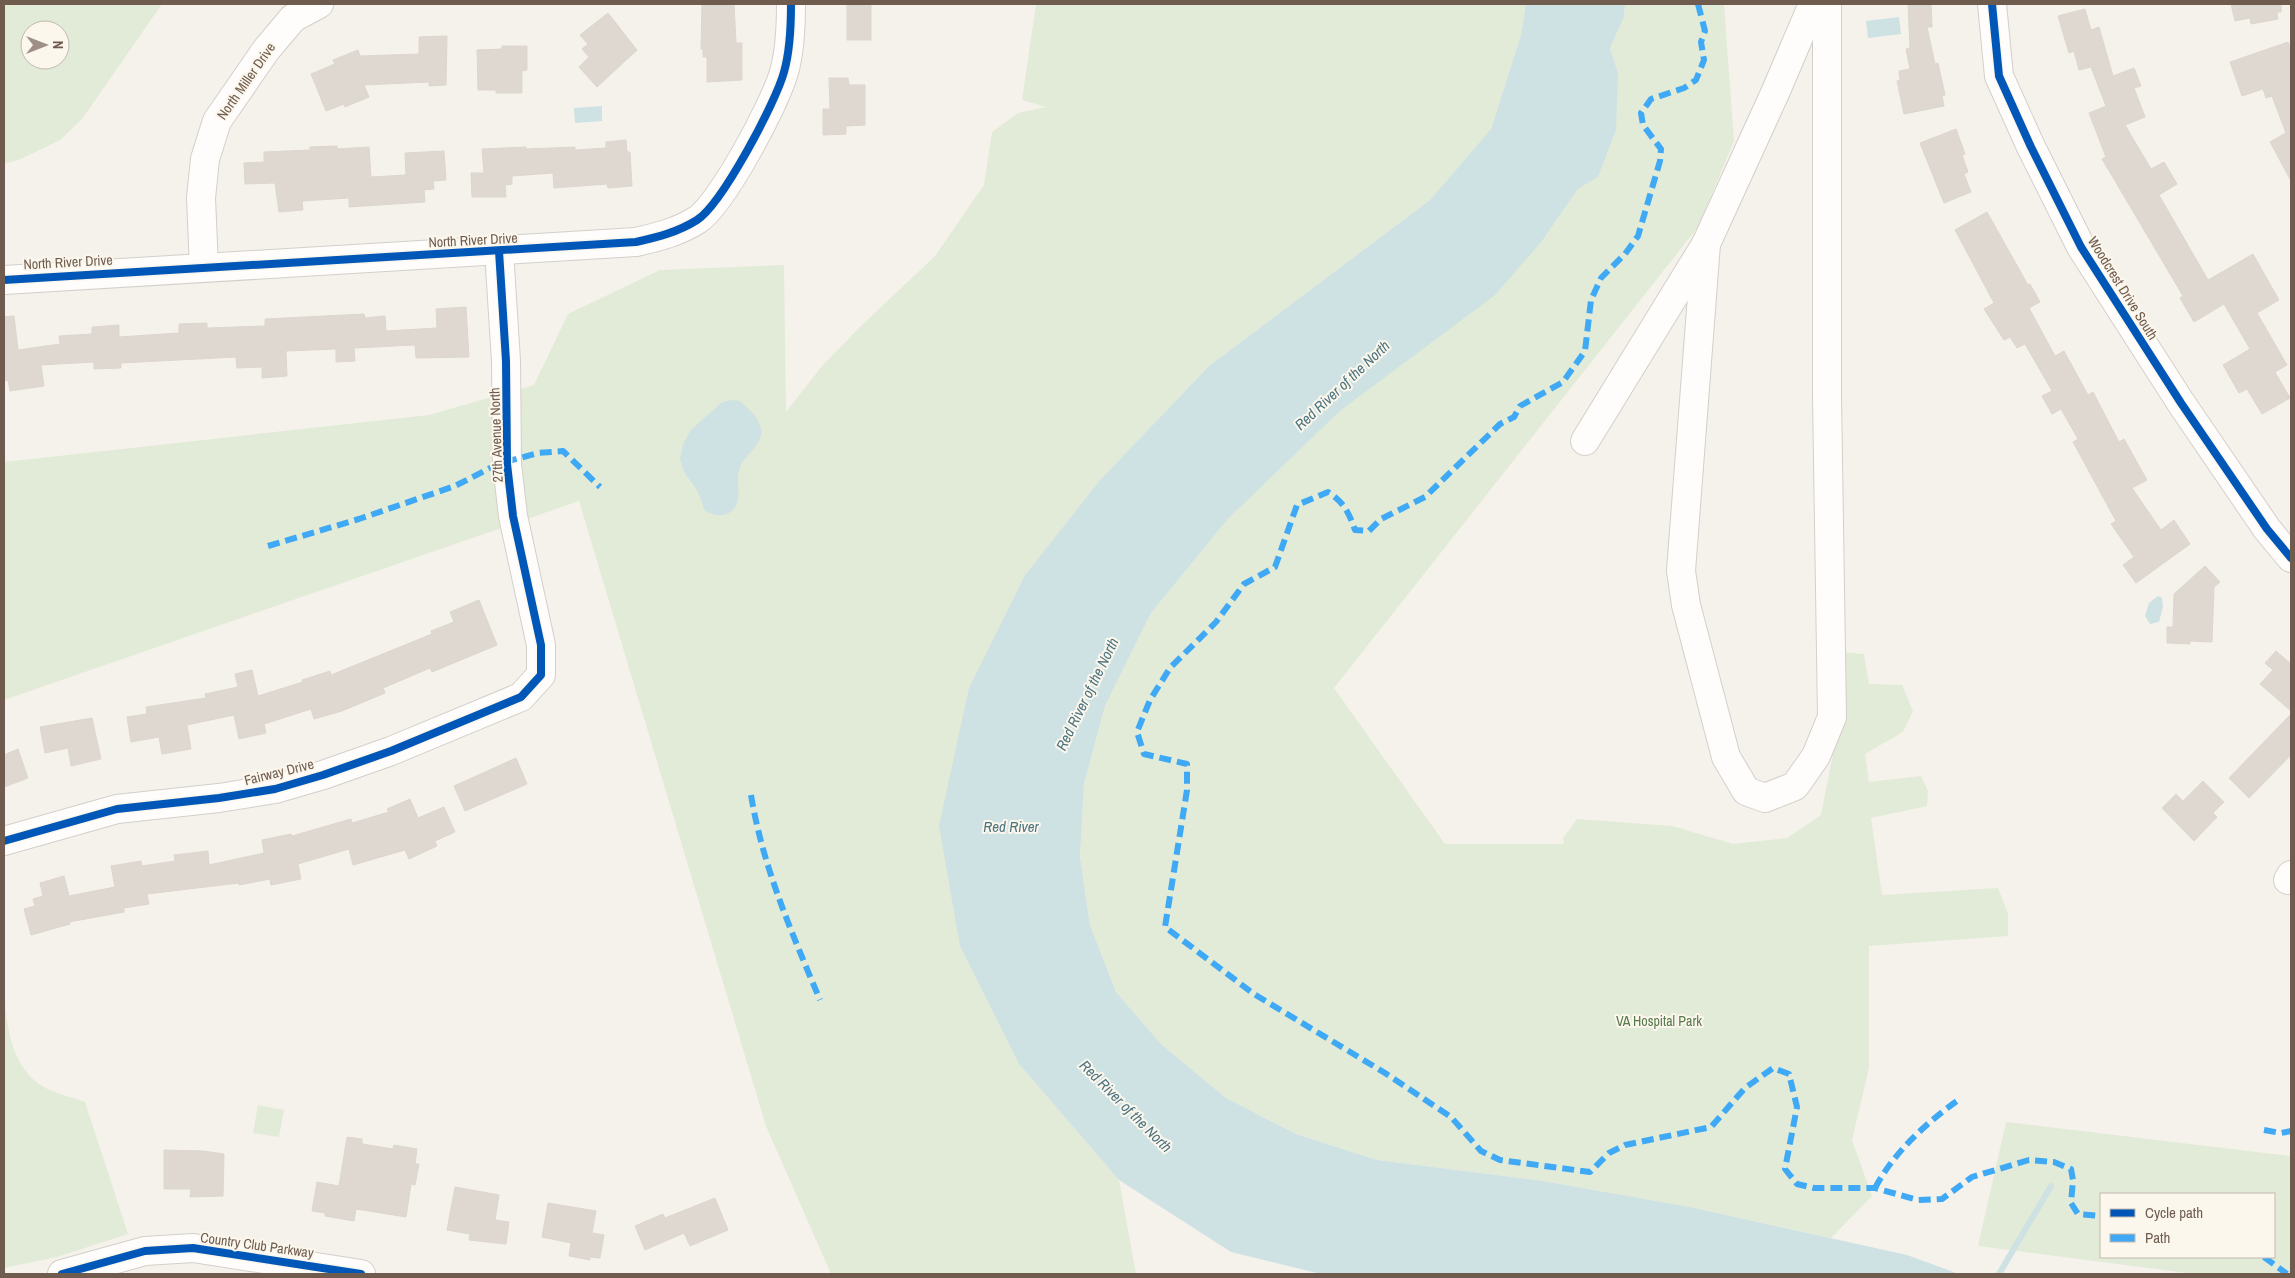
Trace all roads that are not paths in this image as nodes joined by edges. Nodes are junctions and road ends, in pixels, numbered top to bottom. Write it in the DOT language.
graph roads {
  1 [pos="319,4"];
  2 [pos="791,4"];
  3 [pos="1813,4"];
  4 [pos="1827,4"];
  5 [pos="1992,4"];
  6 [pos="1706,244"];
  7 [pos="499,251"];
  8 [pos="204,267"];
  9 [pos="4,280"];
  10 [pos="1585,441"];
  11 [pos="2291,558"];
  12 [pos="541,675"];
  13 [pos="4,840"];
  14 [pos="62,1274"];
  15 [pos="361,1274"];
  1 -- 8 [label="street, North Miller Drive"];
  2 -- 7 [label="street, North River Drive"];
  3 -- 6 [label="street"];
  4 -- 6 [label="street"];
  5 -- 11 [label="street, Woodcrest Drive South"];
  6 -- 10 [label="street"];
  7 -- 8 [label="street, North River Drive"];
  7 -- 12 [label="street, 27th Avenue North"];
  8 -- 9 [label="street, North River Drive"];
  12 -- 13 [label="street, Fairway Drive"];
  14 -- 15 [label="street, Country Club Parkway"];
}
